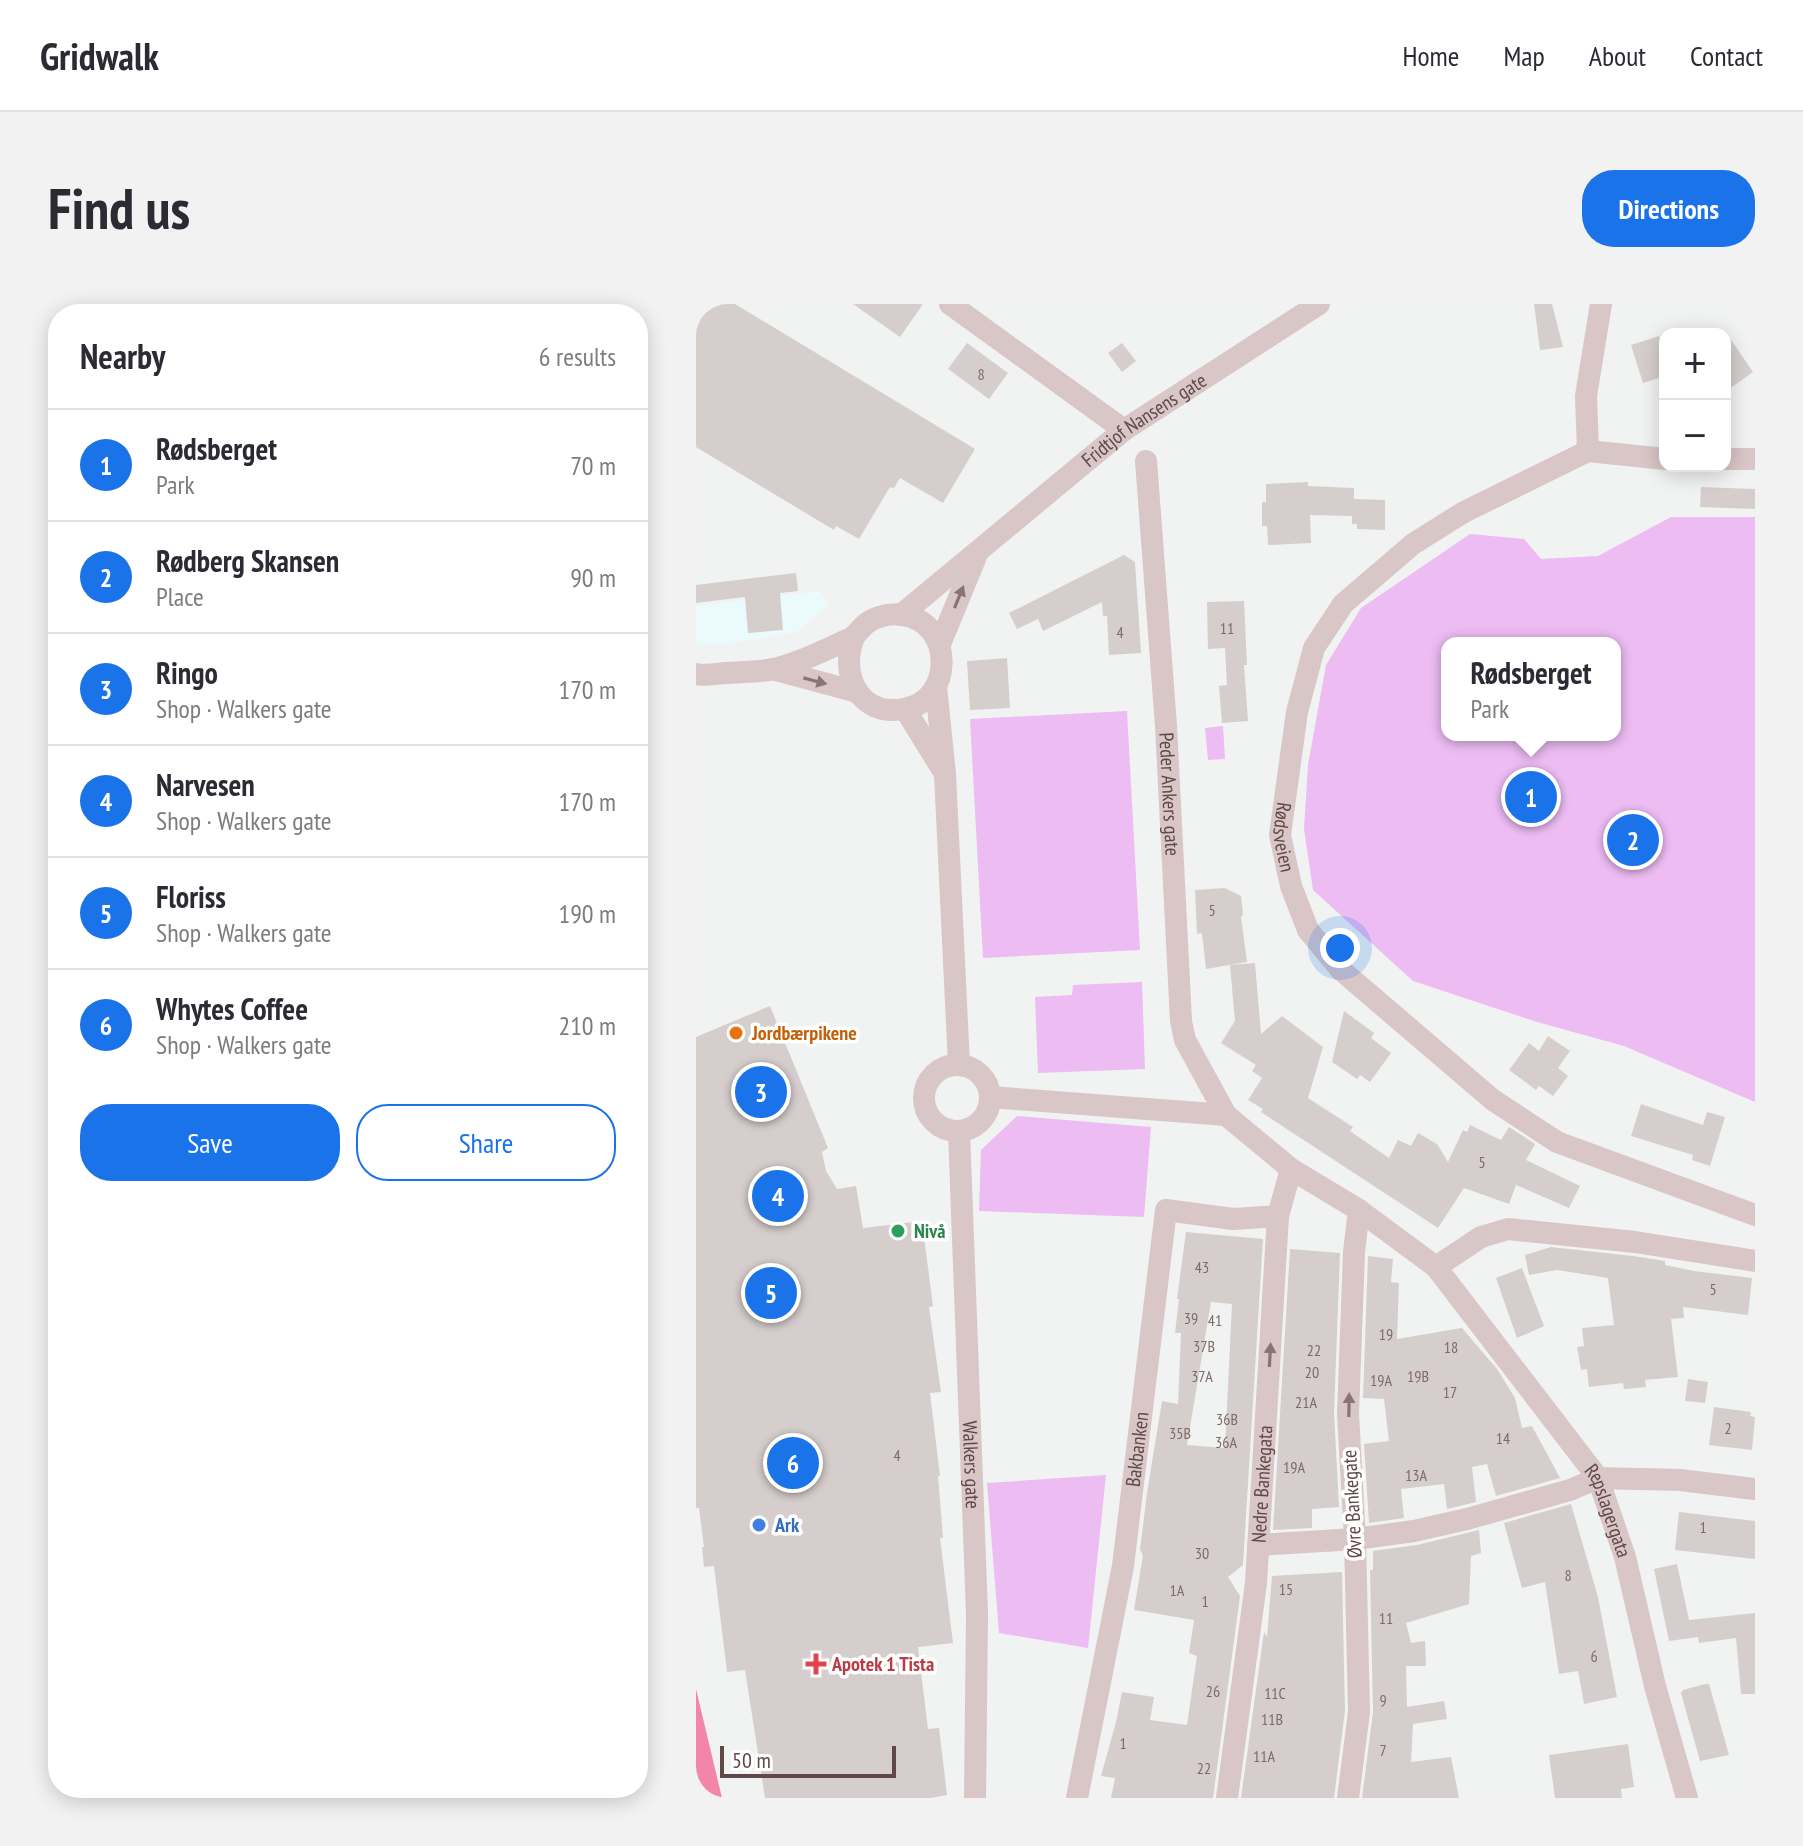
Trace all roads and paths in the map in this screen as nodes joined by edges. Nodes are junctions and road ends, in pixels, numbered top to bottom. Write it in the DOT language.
graph roads {
  1 [pos="950,304"];
  2 [pos="1319,304"];
  3 [pos="1601,304"];
  4 [pos="1124,430"];
  5 [pos="1588,451"];
  6 [pos="1659,458"];
  7 [pos="1731,459"];
  8 [pos="1755,459"];
  9 [pos="1146,461"];
  10 [pos="979,549"];
  11 [pos="901,615"];
  12 [pos="854,637"];
  13 [pos="940,644"];
  14 [pos="772,669"];
  15 [pos="696,674"];
  16 [pos="936,687"];
  17 [pos="857,692"];
  18 [pos="905,709"];
  19 [pos="945,774"];
  20 [pos="959,1065"];
  21 [pos="990,1097"];
  22 [pos="1226,1115"];
  23 [pos="959,1131"];
  24 [pos="1291,1169"];
  25 [pos="1359,1210"];
  26 [pos="1755,1215"];
  27 [pos="1278,1216"];
  28 [pos="1755,1261"];
  29 [pos="1436,1267"];
  30 [pos="1598,1478"];
  31 [pos="1755,1489"];
  32 [pos="1355,1539"];
  33 [pos="1258,1545"];
  34 [pos="975,1798"];
  35 [pos="1077,1798"];
  36 [pos="1227,1798"];
  37 [pos="1348,1798"];
  38 [pos="1687,1798"];
  1 -- 4 [label="street"];
  2 -- 4 [label="street, Fridtjof Nansens gate"];
  3 -- 5 [label="street"];
  4 -- 10 [label="street, Fridtjof Nansens gate"];
  5 -- 6 [label="street"];
  5 -- 26 [label="street, Rødsveien"];
  7 -- 8 [label="street"];
  9 -- 22 [label="street, Peder Ankers gate"];
  10 -- 11 [label="street, Fridtjof Nansens gate"];
  13 -- 10 [label="street, Fridtjof Nansens gate, one-way"];
  11 -- 12 [label="street"];
  11 -- 13 [label="street"];
  12 -- 14 [label="street"];
  12 -- 17 [label="street"];
  13 -- 16 [label="street"];
  14 -- 15 [label="street"];
  14 -- 17 [label="street, one-way"];
  16 -- 18 [label="street"];
  16 -- 19 [label="street"];
  17 -- 18 [label="street"];
  18 -- 19 [label="street"];
  19 -- 20 [label="street"];
  20 -- 21 [label="street"];
  20 -- 23 [label="street"];
  21 -- 22 [label="street"];
  21 -- 23 [label="street"];
  22 -- 24 [label="street, Repslagergata"];
  23 -- 34 [label="street, Walkers gate"];
  24 -- 25 [label="street, Repslagergata"];
  24 -- 27 [label="street, Nedre Bankegata"];
  25 -- 29 [label="street, Repslagergata"];
  32 -- 25 [label="street, Øvre Bankegate, one-way"];
  33 -- 27 [label="street, Nedre Bankegata, one-way"];
  27 -- 35 [label="street, Bakbanken"];
  28 -- 29 [label="street"];
  29 -- 30 [label="street, Repslagergata"];
  30 -- 31 [label="street"];
  30 -- 32 [label="street"];
  30 -- 38 [label="street, Repslagergata"];
  32 -- 33 [label="street"];
  32 -- 37 [label="street, Øvre Bankegate"];
  33 -- 36 [label="street, Nedre Bankegata"];
}
